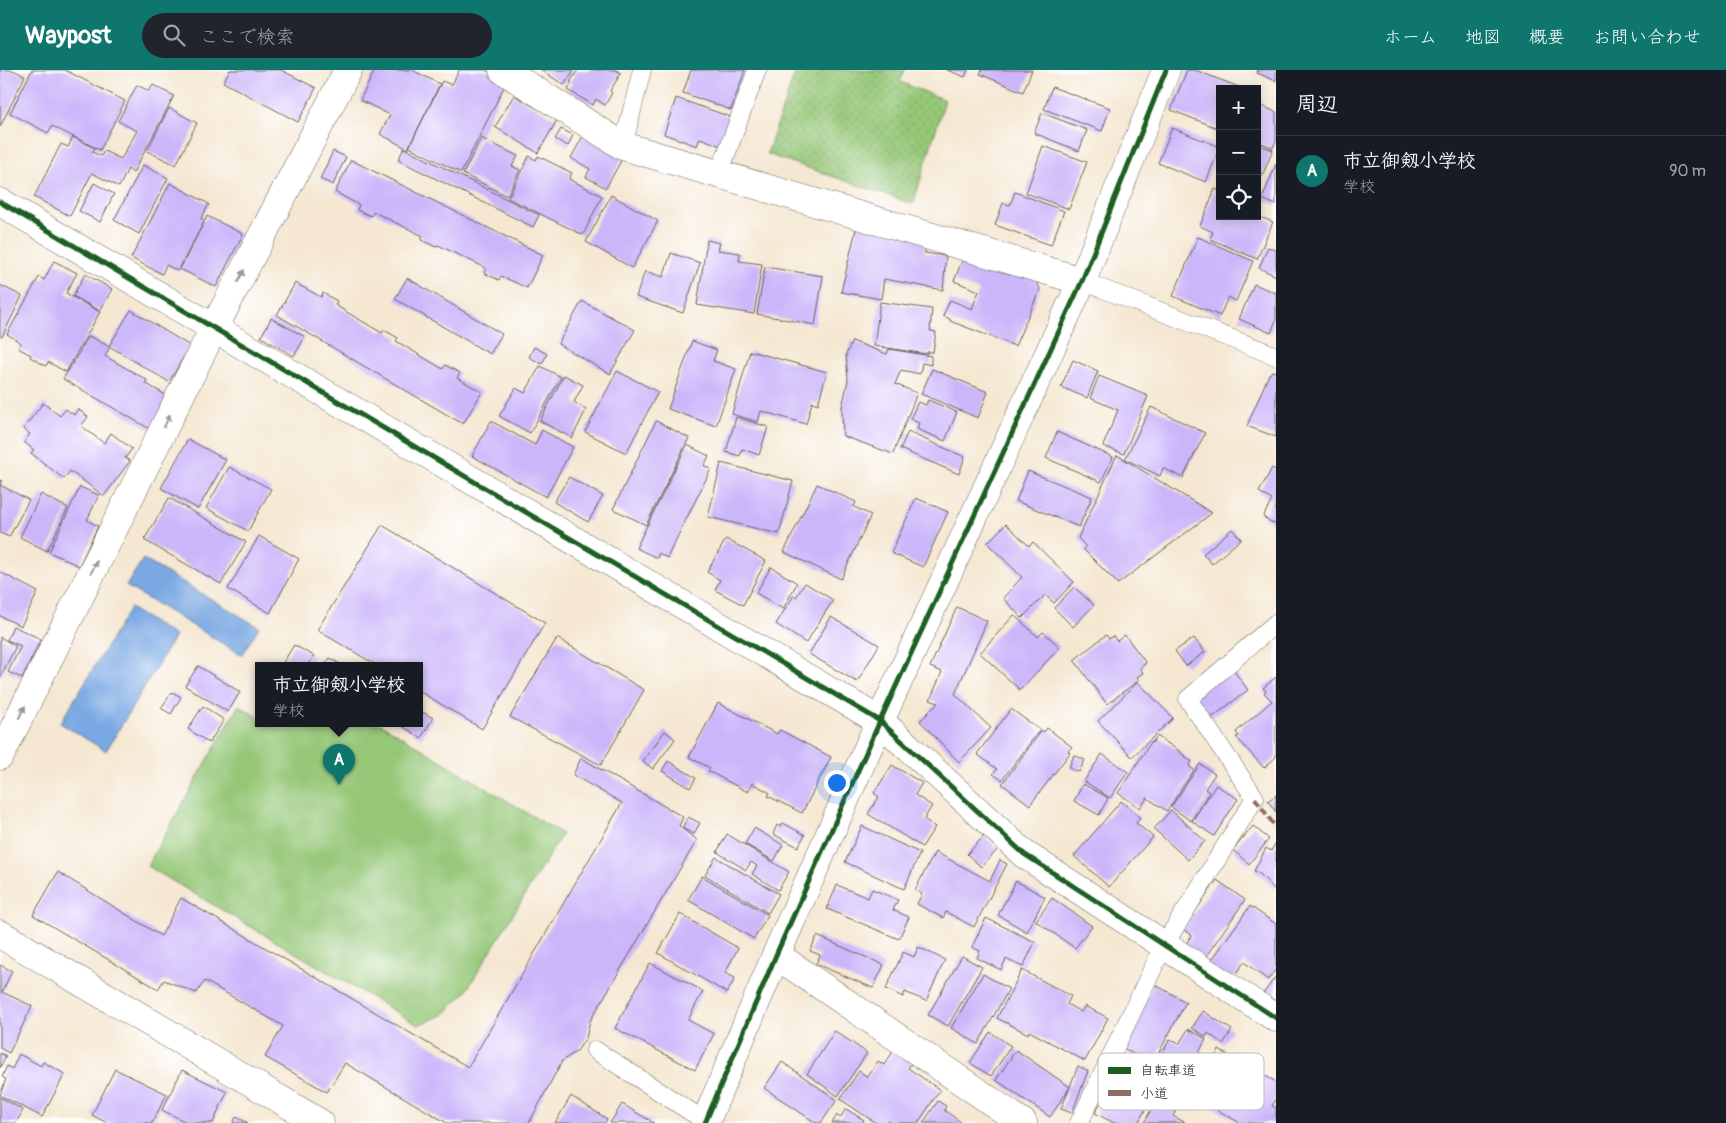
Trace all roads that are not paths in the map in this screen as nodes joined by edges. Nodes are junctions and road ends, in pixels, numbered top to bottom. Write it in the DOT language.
graph roads {
  1 [pos="348,70"];
  2 [pos="503,70"];
  3 [pos="642,70"];
  4 [pos="757,70"];
  5 [pos="1166,70"];
  6 [pos="623,146"];
  7 [pos="719,174"];
  8 [pos="0,202"];
  9 [pos="1082,281"];
  10 [pos="214,328"];
  11 [pos="1276,356"];
  12 [pos="1276,622"];
  13 [pos="880,721"];
  14 [pos="0,756"];
  15 [pos="0,934"];
  16 [pos="1164,945"];
  17 [pos="776,955"];
  18 [pos="1276,1018"];
  19 [pos="595,1050"];
  20 [pos="1112,1053"];
  21 [pos="1098,1083"];
  22 [pos="706,1122"];
  23 [pos="320,1123"];
  24 [pos="1023,1123"];
  25 [pos="1079,1123"];
  10 -- 1 [label="street, one-way"];
  2 -- 6 [label="street"];
  3 -- 6 [label="lane"];
  4 -- 7 [label="lane"];
  5 -- 9 [label="street"];
  6 -- 7 [label="street"];
  7 -- 9 [label="street"];
  8 -- 10 [label="street"];
  9 -- 11 [label="lane"];
  9 -- 13 [label="street"];
  10 -- 13 [label="street"];
  14 -- 10 [label="street, one-way"];
  12 -- 16 [label="lane"];
  13 -- 16 [label="street"];
  13 -- 17 [label="street"];
  15 -- 23 [label="street"];
  16 -- 18 [label="street"];
  16 -- 20 [label="lane"];
  17 -- 22 [label="street"];
  17 -- 24 [label="street"];
  19 -- 22 [label="lane"];
  21 -- 25 [label="lane"];
}
